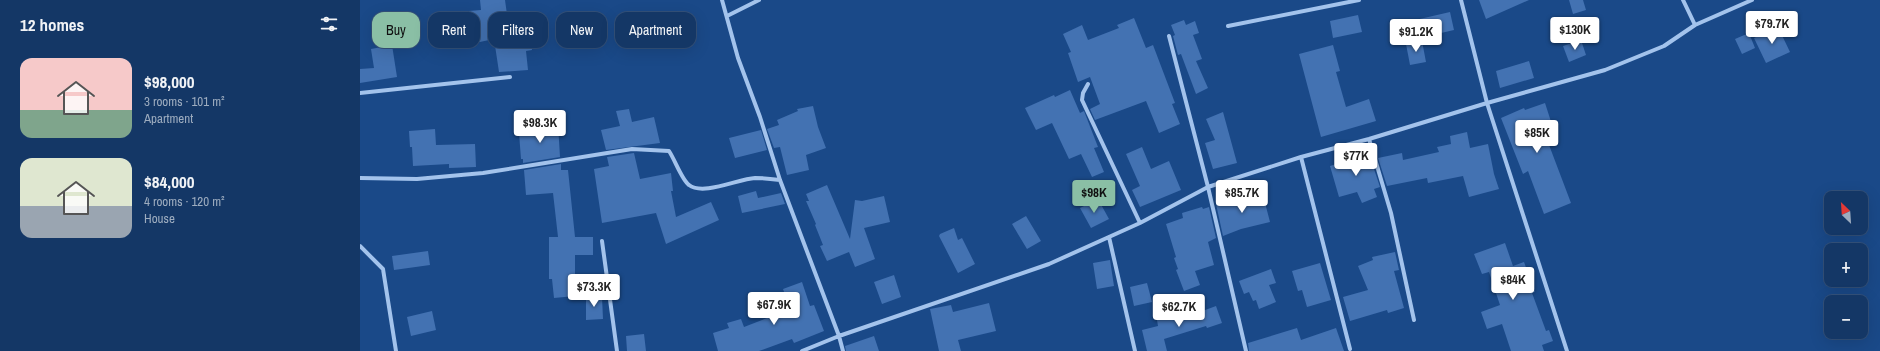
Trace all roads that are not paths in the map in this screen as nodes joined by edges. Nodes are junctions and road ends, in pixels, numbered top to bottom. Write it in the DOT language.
graph roads {
  1 [pos="722,0"];
  2 [pos="759,0"];
  3 [pos="1359,0"];
  4 [pos="1461,0"];
  5 [pos="1683,0"];
  6 [pos="1752,0"];
  7 [pos="727,16"];
  8 [pos="1695,25"];
  9 [pos="1228,26"];
  10 [pos="1169,36"];
  11 [pos="510,77"];
  12 [pos="1088,84"];
  13 [pos="360,93"];
  14 [pos="1487,103"];
  15 [pos="1369,139"];
  16 [pos="1301,157"];
  17 [pos="360,178"];
  18 [pos="780,180"];
  19 [pos="1208,187"];
  20 [pos="1140,223"];
  21 [pos="1109,237"];
  22 [pos="602,241"];
  23 [pos="360,246"];
  24 [pos="1414,320"];
  25 [pos="839,336"];
  26 [pos="1350,349"];
  27 [pos="396,351"];
  28 [pos="617,351"];
  29 [pos="802,351"];
  30 [pos="843,351"];
  31 [pos="1135,351"];
  32 [pos="1246,351"];
  33 [pos="1568,351"];
  1 -- 7 [label="street"];
  2 -- 7 [label="street"];
  3 -- 9 [label="street"];
  4 -- 14 [label="street"];
  5 -- 8 [label="street"];
  6 -- 8 [label="street"];
  7 -- 18 [label="street"];
  8 -- 14 [label="street"];
  10 -- 19 [label="street"];
  11 -- 13 [label="street"];
  12 -- 20 [label="street"];
  14 -- 15 [label="street"];
  14 -- 33 [label="street"];
  15 -- 16 [label="street"];
  15 -- 24 [label="street"];
  16 -- 19 [label="street"];
  16 -- 26 [label="street"];
  17 -- 18 [label="street"];
  18 -- 25 [label="street"];
  19 -- 20 [label="street"];
  19 -- 32 [label="street"];
  20 -- 21 [label="street"];
  21 -- 25 [label="street"];
  21 -- 31 [label="street"];
  22 -- 28 [label="street"];
  23 -- 27 [label="street"];
  25 -- 29 [label="street"];
  25 -- 30 [label="street"];
}
